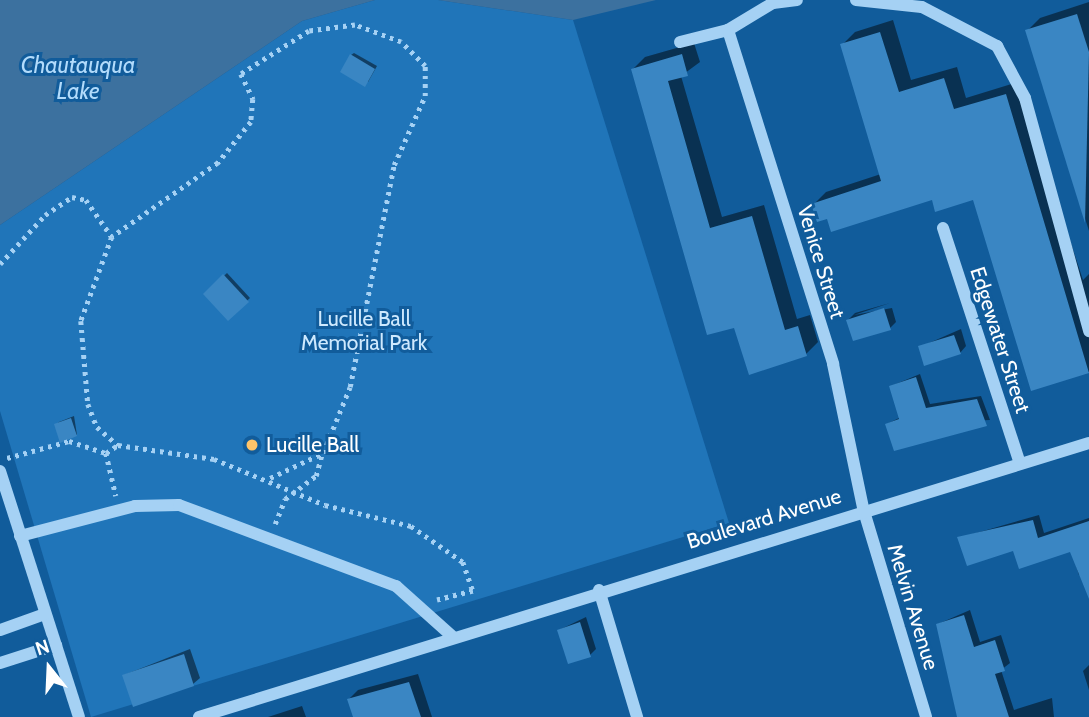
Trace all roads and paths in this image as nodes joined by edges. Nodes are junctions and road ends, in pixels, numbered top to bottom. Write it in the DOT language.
graph roads {
  1 [pos="797,0"];
  2 [pos="856,0"];
  3 [pos="728,30"];
  4 [pos="680,42"];
  5 [pos="943,228"];
  6 [pos="113,237"];
  7 [pos="0,264"];
  8 [pos="1089,331"];
  9 [pos="1089,443"];
  10 [pos="118,446"];
  11 [pos="106,453"];
  12 [pos="323,453"];
  13 [pos="0,460"];
  14 [pos="1020,463"];
  15 [pos="0,471"];
  16 [pos="270,478"];
  17 [pos="300,492"];
  18 [pos="863,508"];
  19 [pos="120,510"];
  20 [pos="20,536"];
  21 [pos="270,538"];
  22 [pos="599,590"];
  23 [pos="419,604"];
  24 [pos="45,614"];
  25 [pos="0,630"];
  26 [pos="452,636"];
  27 [pos="56,645"];
  28 [pos="0,663"];
  29 [pos="79,717"];
  30 [pos="199,717"];
  31 [pos="636,717"];
  32 [pos="926,717"];
  1 -- 3 [label="street"];
  2 -- 8 [label="street"];
  3 -- 4 [label="street"];
  3 -- 18 [label="street, Venice Street"];
  5 -- 14 [label="street, Edgewater Street"];
  6 -- 7 [label="path"];
  6 -- 10 [label="path"];
  6 -- 12 [label="path"];
  9 -- 14 [label="street, Boulevard Avenue"];
  10 -- 11 [label="path"];
  10 -- 16 [label="path"];
  11 -- 13 [label="path"];
  11 -- 19 [label="path"];
  12 -- 16 [label="path"];
  12 -- 17 [label="path"];
  14 -- 18 [label="street, Boulevard Avenue"];
  15 -- 20 [label="street"];
  16 -- 17 [label="path"];
  17 -- 21 [label="path"];
  17 -- 23 [label="path"];
  18 -- 22 [label="street, Boulevard Avenue"];
  18 -- 32 [label="street, Melvin Avenue"];
  19 -- 20 [label="street"];
  19 -- 21 [label="street"];
  20 -- 24 [label="street"];
  21 -- 23 [label="street"];
  22 -- 26 [label="street, Boulevard Avenue"];
  22 -- 31 [label="street"];
  23 -- 26 [label="street"];
  24 -- 25 [label="street"];
  24 -- 27 [label="street"];
  26 -- 30 [label="street, Boulevard Avenue"];
  27 -- 28 [label="street"];
  27 -- 29 [label="street"];
}
